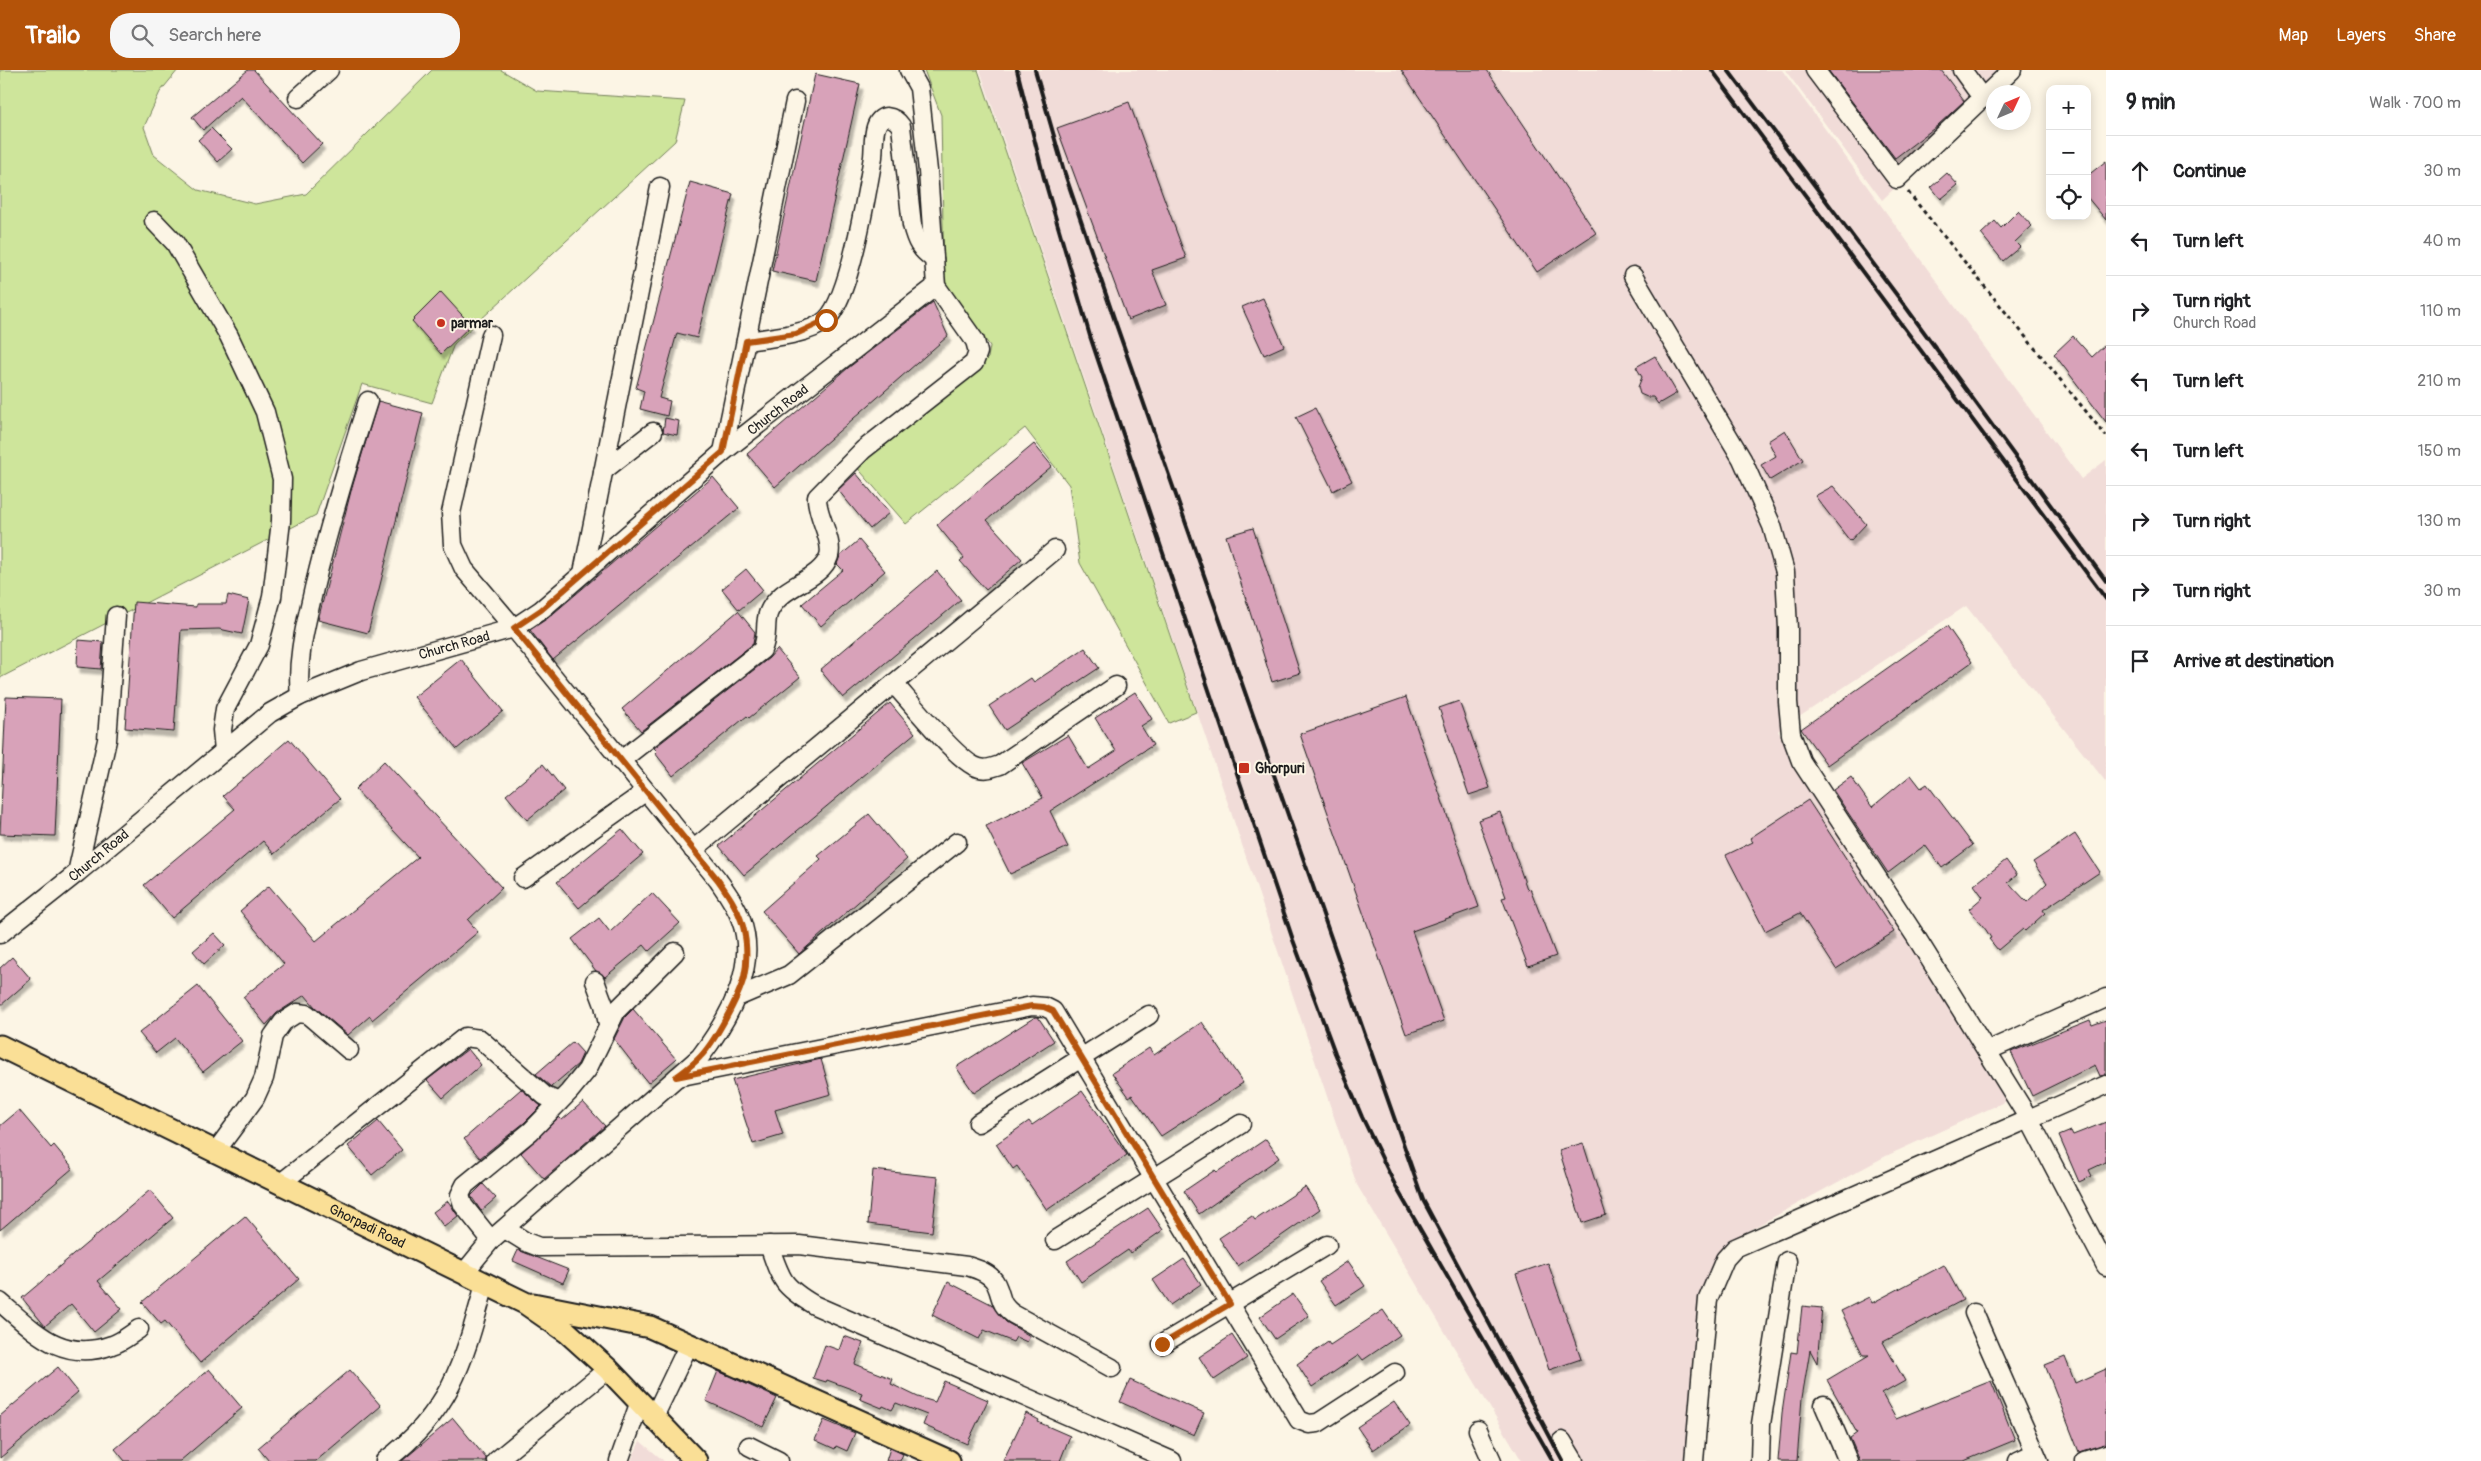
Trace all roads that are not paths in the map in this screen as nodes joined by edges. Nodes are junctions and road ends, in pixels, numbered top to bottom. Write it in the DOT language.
graph roads {
  1 [pos="329,70"];
  2 [pos="909,70"];
  3 [pos="1815,70"];
  4 [pos="1962,70"];
  5 [pos="2012,70"];
  6 [pos="298,98"];
  7 [pos="1983,99"];
  8 [pos="795,101"];
  9 [pos="660,187"];
  10 [pos="154,221"];
  11 [pos="934,259"];
  12 [pos="1633,276"];
  13 [pos="936,286"];
  14 [pos="491,335"];
  15 [pos="746,341"];
  16 [pos="368,401"];
  17 [pos="653,432"];
  18 [pos="723,452"];
  19 [pos="603,472"];
  20 [pos="1055,550"];
  21 [pos="582,573"];
  22 [pos="116,616"];
  23 [pos="514,628"];
  24 [pos="894,684"];
  25 [pos="1116,686"];
  26 [pos="300,696"];
  27 [pos="224,751"];
  28 [pos="620,761"];
  29 [pos="645,792"];
  30 [pos="957,842"];
  31 [pos="693,850"];
  32 [pos="77,873"];
  33 [pos="523,878"];
  34 [pos="0,934"];
  35 [pos="675,952"];
  36 [pos="595,981"];
  37 [pos="736,998"];
  38 [pos="2106,998"];
  39 [pos="1149,1015"];
  40 [pos="608,1024"];
  41 [pos="0,1046"];
  42 [pos="349,1050"];
  43 [pos="1987,1051"];
  44 [pos="1082,1058"];
  45 [pos="676,1077"];
  46 [pos="2106,1085"];
  47 [pos="559,1102"];
  48 [pos="2029,1119"];
  49 [pos="978,1123"];
  50 [pos="1241,1124"];
  51 [pos="216,1151"];
  52 [pos="1154,1178"];
  53 [pos="281,1183"];
  54 [pos="498,1235"];
  55 [pos="1055,1240"];
  56 [pos="769,1245"];
  57 [pos="1327,1245"];
  58 [pos="1787,1261"];
  59 [pos="2106,1266"];
  60 [pos="464,1273"];
  61 [pos="486,1284"];
  62 [pos="0,1302"];
  63 [pos="525,1303"];
  64 [pos="1230,1304"];
  65 [pos="1974,1313"];
  66 [pos="139,1329"];
  67 [pos="689,1344"];
  68 [pos="1162,1344"];
  69 [pos="1112,1368"];
  70 [pos="608,1369"];
  71 [pos="1395,1373"];
  72 [pos="1824,1405"];
  73 [pos="646,1412"];
  74 [pos="1478,1430"];
  75 [pos="1562,1441"];
  76 [pos="749,1446"];
  77 [pos="2106,1454"];
  78 [pos="2037,1457"];
  79 [pos="386,1461"];
  80 [pos="496,1461"];
  81 [pos="619,1461"];
  82 [pos="696,1461"];
  83 [pos="779,1461"];
  84 [pos="949,1461"];
  85 [pos="1172,1461"];
  86 [pos="1492,1461"];
  87 [pos="1574,1461"];
  88 [pos="1694,1461"];
  89 [pos="1760,1461"];
  90 [pos="1848,1461"];
  91 [pos="2018,1461"];
  92 [pos="2084,1461"];
  1 -- 6 [label="street"];
  2 -- 11 [label="street"];
  3 -- 7 [label="street"];
  4 -- 7 [label="street"];
  5 -- 7 [label="street"];
  8 -- 15 [label="street"];
  9 -- 19 [label="street"];
  10 -- 27 [label="street"];
  11 -- 13 [label="street"];
  11 -- 15 [label="street"];
  12 -- 43 [label="street"];
  13 -- 18 [label="street, Church Road"];
  13 -- 28 [label="street"];
  14 -- 23 [label="street"];
  15 -- 18 [label="street"];
  16 -- 26 [label="street"];
  17 -- 19 [label="street"];
  18 -- 21 [label="street, Church Road"];
  19 -- 21 [label="street"];
  20 -- 24 [label="street"];
  21 -- 23 [label="street, Church Road"];
  22 -- 32 [label="street"];
  23 -- 26 [label="street, Church Road"];
  23 -- 28 [label="street"];
  24 -- 25 [label="street"];
  24 -- 31 [label="street"];
  26 -- 27 [label="street, Church Road"];
  27 -- 32 [label="street, Church Road"];
  28 -- 29 [label="street"];
  29 -- 31 [label="street"];
  29 -- 33 [label="street"];
  30 -- 37 [label="street"];
  31 -- 37 [label="street"];
  32 -- 34 [label="street, Church Road"];
  35 -- 40 [label="street"];
  36 -- 40 [label="street"];
  37 -- 45 [label="street"];
  38 -- 43 [label="street"];
  39 -- 44 [label="street"];
  40 -- 47 [label="street"];
  41 -- 51 [label="main road, Ghorpadi Road"];
  42 -- 51 [label="street"];
  43 -- 48 [label="street"];
  44 -- 45 [label="street"];
  44 -- 49 [label="street"];
  44 -- 52 [label="street"];
  45 -- 54 [label="street"];
  46 -- 48 [label="street"];
  47 -- 53 [label="street"];
  47 -- 54 [label="street"];
  48 -- 59 [label="street"];
  48 -- 88 [label="street"];
  50 -- 52 [label="street"];
  51 -- 53 [label="main road, Ghorpadi Road"];
  52 -- 55 [label="street"];
  52 -- 64 [label="street"];
  53 -- 60 [label="main road, Ghorpadi Road"];
  54 -- 56 [label="street"];
  54 -- 60 [label="street"];
  56 -- 69 [label="street"];
  56 -- 85 [label="street"];
  57 -- 64 [label="street"];
  58 -- 89 [label="street"];
  60 -- 61 [label="main road, Ghorpadi Road"];
  61 -- 63 [label="main road, Ghorpadi Road"];
  61 -- 79 [label="street"];
  62 -- 66 [label="street"];
  63 -- 67 [label="main road"];
  63 -- 70 [label="main road, Ghorpadi Road"];
  64 -- 68 [label="street"];
  64 -- 71 [label="street"];
  65 -- 78 [label="street"];
  67 -- 73 [label="street"];
  67 -- 84 [label="main road"];
  70 -- 73 [label="main road, Ghorpadi Road"];
  70 -- 80 [label="street"];
  72 -- 90 [label="street"];
  73 -- 81 [label="street"];
  73 -- 82 [label="main road, Ghorpadi Road"];
  74 -- 86 [label="street"];
  75 -- 87 [label="street"];
  76 -- 83 [label="street"];
  77 -- 92 [label="street"];
  78 -- 91 [label="street"];
}
